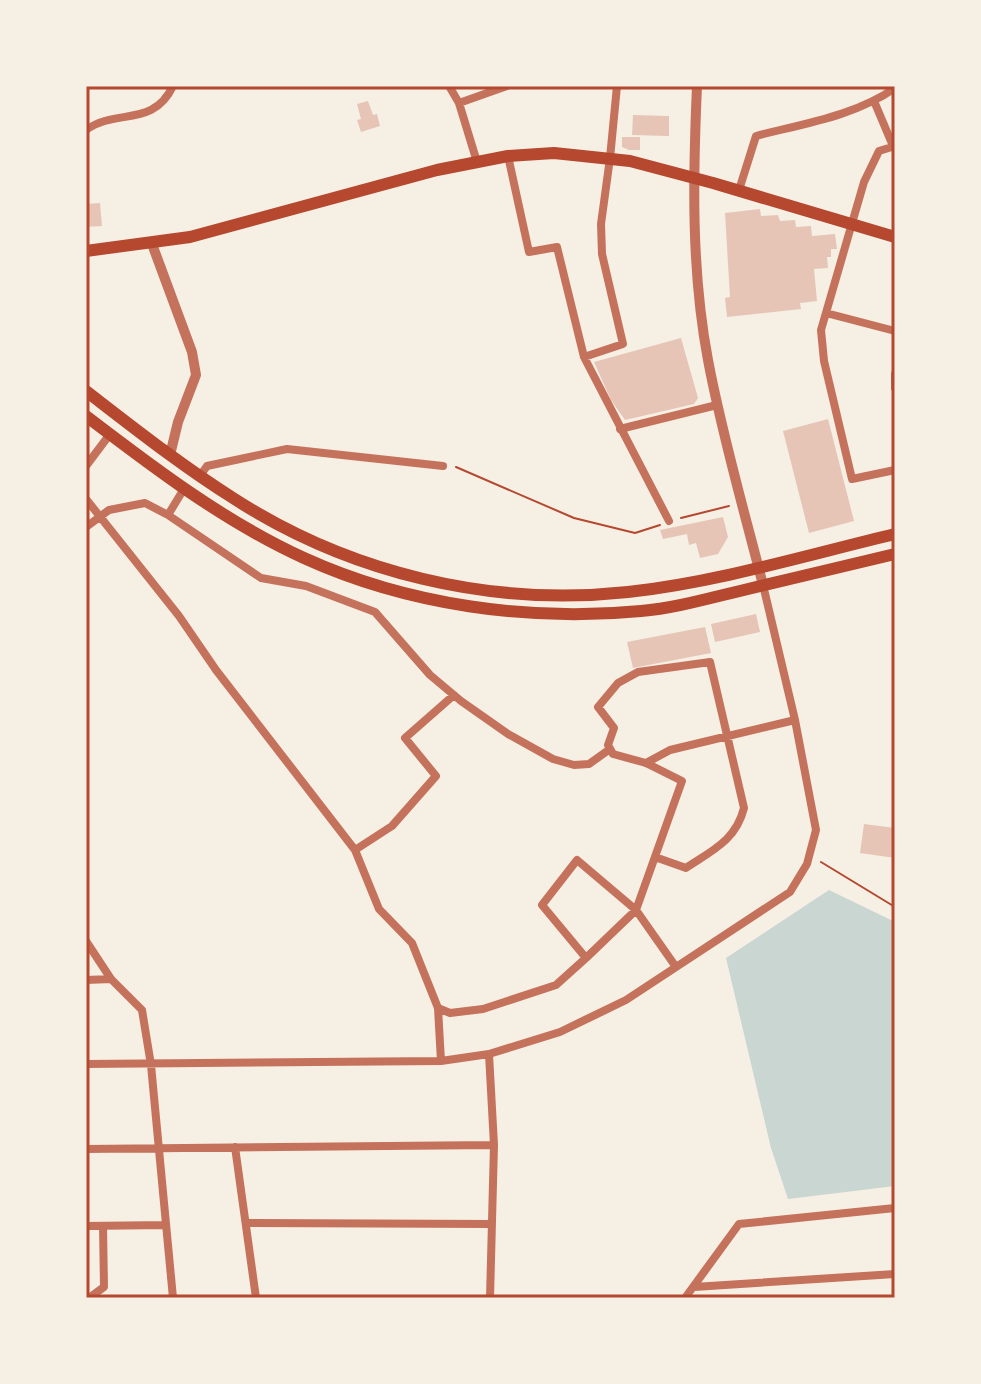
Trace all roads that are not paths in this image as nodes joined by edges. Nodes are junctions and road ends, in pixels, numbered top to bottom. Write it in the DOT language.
graph roads {
  1 [pos="173,86"];
  2 [pos="449,86"];
  3 [pos="507,86"];
  4 [pos="617,86"];
  5 [pos="697,86"];
  6 [pos="895,88"];
  7 [pos="874,101"];
  8 [pos="459,103"];
  9 [pos="86,130"];
  10 [pos="894,146"];
  11 [pos="508,156"];
  12 [pos="610,158"];
  13 [pos="477,162"];
  14 [pos="693,177"];
  15 [pos="739,190"];
  16 [pos="853,225"];
  17 [pos="895,237"];
  18 [pos="152,244"];
  19 [pos="86,251"];
  20 [pos="826,313"];
  21 [pos="895,331"];
  22 [pos="584,357"];
  23 [pos="895,374"];
  24 [pos="895,388"];
  25 [pos="86,391"];
  26 [pos="717,405"];
  27 [pos="86,416"];
  28 [pos="620,429"];
  29 [pos="110,434"];
  30 [pos="170,455"];
  31 [pos="86,466"];
  32 [pos="443,466"];
  33 [pos="895,470"];
  34 [pos="200,476"];
  35 [pos="185,487"];
  36 [pos="86,499"];
  37 [pos="168,515"];
  38 [pos="100,517"];
  39 [pos="669,521"];
  40 [pos="86,527"];
  41 [pos="895,534"];
  42 [pos="895,554"];
  43 [pos="758,566"];
  44 [pos="763,585"];
  45 [pos="454,695"];
  46 [pos="795,720"];
  47 [pos="728,735"];
  48 [pos="610,749"];
  49 [pos="646,763"];
  50 [pos="355,850"];
  51 [pos="655,857"];
  52 [pos="636,910"];
  53 [pos="86,941"];
  54 [pos="586,958"];
  55 [pos="676,967"];
  56 [pos="111,979"];
  57 [pos="86,980"];
  58 [pos="438,1008"];
  59 [pos="489,1054"];
  60 [pos="441,1061"];
  61 [pos="86,1064"];
  62 [pos="151,1065"];
  63 [pos="494,1145"];
  64 [pos="235,1147"];
  65 [pos="160,1148"];
  66 [pos="86,1149"];
  67 [pos="895,1208"];
  68 [pos="246,1223"];
  69 [pos="491,1224"];
  70 [pos="166,1225"];
  71 [pos="86,1226"];
  72 [pos="103,1226"];
  73 [pos="895,1274"];
  74 [pos="694,1287"];
  75 [pos="89,1298"];
  76 [pos="173,1298"];
  77 [pos="256,1298"];
  78 [pos="490,1298"];
  79 [pos="685,1298"];
  1 -- 9 [label="street"];
  2 -- 8 [label="street"];
  3 -- 8 [label="street"];
  4 -- 12 [label="street"];
  5 -- 14 [label="street"];
  6 -- 7 [label="street"];
  7 -- 10 [label="street"];
  7 -- 15 [label="street"];
  8 -- 13 [label="street"];
  10 -- 16 [label="street"];
  11 -- 12 [label="main road"];
  11 -- 13 [label="main road"];
  11 -- 22 [label="street"];
  12 -- 14 [label="main road"];
  12 -- 22 [label="street"];
  13 -- 18 [label="main road"];
  14 -- 15 [label="main road"];
  14 -- 26 [label="street"];
  15 -- 16 [label="main road"];
  16 -- 17 [label="main road"];
  16 -- 20 [label="street"];
  18 -- 19 [label="main road"];
  18 -- 30 [label="street"];
  20 -- 21 [label="street"];
  20 -- 33 [label="street"];
  22 -- 28 [label="street"];
  23 -- 24 [label="street"];
  25 -- 30 [label="main road"];
  26 -- 28 [label="street"];
  26 -- 43 [label="street"];
  27 -- 29 [label="main road"];
  28 -- 39 [label="street"];
  29 -- 31 [label="street"];
  29 -- 35 [label="main road"];
  30 -- 34 [label="main road"];
  32 -- 34 [label="street"];
  34 -- 43 [label="main road"];
  35 -- 37 [label="street"];
  35 -- 44 [label="main road"];
  36 -- 38 [label="street"];
  37 -- 38 [label="street"];
  37 -- 45 [label="street"];
  38 -- 40 [label="street"];
  38 -- 50 [label="street"];
  41 -- 43 [label="main road"];
  42 -- 44 [label="main road"];
  43 -- 44 [label="street"];
  44 -- 46 [label="street"];
  45 -- 48 [label="street"];
  45 -- 50 [label="street"];
  46 -- 47 [label="street"];
  46 -- 55 [label="street"];
  47 -- 48 [label="street"];
  47 -- 49 [label="street"];
  47 -- 51 [label="street"];
  48 -- 49 [label="street"];
  49 -- 51 [label="street"];
  50 -- 58 [label="street"];
  51 -- 52 [label="street"];
  52 -- 54 [label="street"];
  52 -- 54 [label="street"];
  52 -- 55 [label="street"];
  53 -- 56 [label="street"];
  54 -- 58 [label="street"];
  55 -- 59 [label="street"];
  56 -- 57 [label="street"];
  56 -- 62 [label="street"];
  58 -- 60 [label="street"];
  59 -- 60 [label="street"];
  59 -- 63 [label="street"];
  60 -- 62 [label="street"];
  61 -- 62 [label="street"];
  62 -- 65 [label="street"];
  63 -- 64 [label="street"];
  63 -- 69 [label="street"];
  64 -- 65 [label="street"];
  64 -- 68 [label="street"];
  65 -- 66 [label="street"];
  65 -- 70 [label="street"];
  67 -- 74 [label="street"];
  68 -- 69 [label="street"];
  68 -- 77 [label="street"];
  69 -- 78 [label="street"];
  70 -- 72 [label="street"];
  70 -- 76 [label="street"];
  71 -- 72 [label="street"];
  72 -- 75 [label="street"];
  73 -- 74 [label="street"];
  74 -- 79 [label="street"];
}
